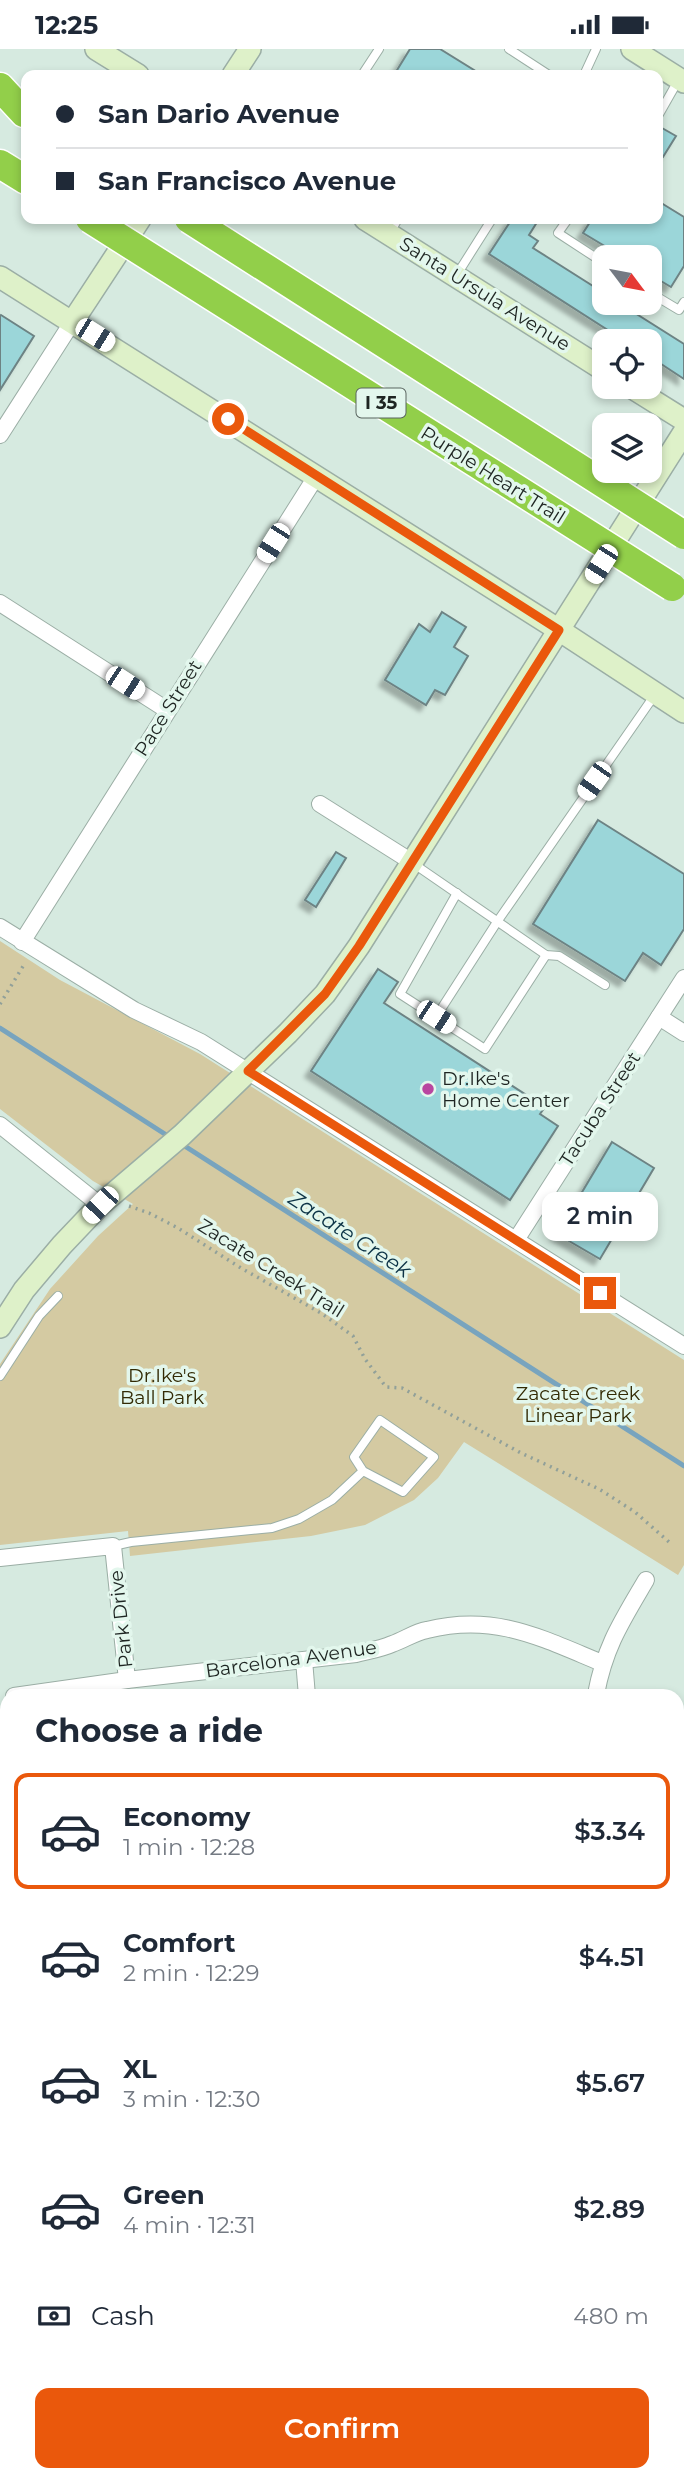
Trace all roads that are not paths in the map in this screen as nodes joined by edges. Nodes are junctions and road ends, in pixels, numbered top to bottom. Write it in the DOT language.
graph roads {
  1 [pos="96,49"];
  2 [pos="250,49"];
  3 [pos="379,49"];
  4 [pos="509,49"];
  5 [pos="596,49"];
  6 [pos="632,49"];
  7 [pos="130,70"];
  8 [pos="236,70"];
  9 [pos="365,70"];
  10 [pos="541,70"];
  11 [pos="586,70"];
  12 [pos="682,80"];
  13 [pos="0,87"];
  14 [pos="663,108"];
  15 [pos="17,109"];
  16 [pos="0,164"];
  17 [pos="21,177"];
  18 [pos="98,224"];
  19 [pos="137,224"];
  20 [pos="197,224"];
  21 [pos="489,224"];
  22 [pos="564,224"];
  23 [pos="393,226"];
  24 [pos="592,255"];
  25 [pos="456,276"];
  26 [pos="0,277"];
  27 [pos="662,300"];
  28 [pos="684,302"];
  29 [pos="73,321"];
  30 [pos="592,362"];
  31 [pos="650,399"];
  32 [pos="684,420"];
  33 [pos="2,427"];
  34 [pos="684,432"];
  35 [pos="317,475"];
  36 [pos="684,535"];
  37 [pos="678,592"];
  38 [pos="0,603"];
  39 [pos="559,630"];
  40 [pos="656,693"];
  41 [pos="167,709"];
  42 [pos="684,712"];
  43 [pos="320,804"];
  44 [pos="412,862"];
  45 [pos="457,894"];
  46 [pos="498,922"];
  47 [pos="0,927"];
  48 [pos="22,941"];
  49 [pos="546,955"];
  50 [pos="684,978"];
  51 [pos="605,985"];
  52 [pos="436,1017"];
  53 [pos="659,1017"];
  54 [pos="684,1033"];
  55 [pos="248,1071"];
  56 [pos="0,1125"];
  57 [pos="100,1205"];
  58 [pos="516,1240"];
  59 [pos="58,1296"];
  60 [pos="0,1327"];
  61 [pos="684,1346"];
  62 [pos="0,1376"];
  63 [pos="363,1471"];
  64 [pos="113,1546"];
  65 [pos="0,1559"];
  66 [pos="646,1580"];
  67 [pos="304,1660"];
  68 [pos="602,1664"];
  69 [pos="127,1680"];
  70 [pos="63,1689"];
  71 [pos="306,1689"];
  72 [pos="597,1689"];
  1 -- 7 [label="street"];
  2 -- 8 [label="street"];
  3 -- 9 [label="lane"];
  4 -- 10 [label="lane"];
  5 -- 11 [label="lane"];
  6 -- 12 [label="street"];
  12 -- 14 [label="lane"];
  13 -- 15 [label="highway"];
  16 -- 17 [label="highway"];
  18 -- 37 [label="highway, Purple Heart Trail / I 35, bridge"];
  19 -- 29 [label="street"];
  20 -- 36 [label="highway, I 35, bridge"];
  21 -- 25 [label="lane"];
  22 -- 24 [label="lane"];
  23 -- 25 [label="street, Santa Ursula Avenue"];
  25 -- 30 [label="street, Santa Ursula Avenue"];
  26 -- 29 [label="street"];
  27 -- 28 [label="lane"];
  29 -- 33 [label="street"];
  29 -- 35 [label="street"];
  31 -- 32 [label="street"];
  34 -- 39 [label="street"];
  35 -- 39 [label="street"];
  35 -- 41 [label="street, Pace Street"];
  38 -- 41 [label="street"];
  39 -- 40 [label="street"];
  39 -- 44 [label="street"];
  40 -- 42 [label="street"];
  40 -- 46 [label="lane"];
  41 -- 48 [label="street, Pace Street"];
  43 -- 44 [label="street"];
  44 -- 45 [label="lane"];
  44 -- 55 [label="street"];
  45 -- 46 [label="lane"];
  45 -- 52 [label="lane"];
  46 -- 49 [label="lane"];
  46 -- 52 [label="lane"];
  47 -- 48 [label="street"];
  48 -- 55 [label="street"];
  49 -- 51 [label="lane"];
  49 -- 52 [label="lane"];
  50 -- 53 [label="street, Tacuba Street"];
  53 -- 54 [label="street"];
  53 -- 58 [label="street, Tacuba Street"];
  55 -- 57 [label="street"];
  55 -- 58 [label="street"];
  56 -- 57 [label="street"];
  57 -- 60 [label="street"];
  58 -- 61 [label="street"];
  59 -- 62 [label="lane"];
  63 -- 63 [label="lane"];
  63 -- 64 [label="lane"];
  64 -- 65 [label="street, Park Drive"];
  64 -- 69 [label="street, Park Drive"];
  66 -- 68 [label="street"];
  67 -- 68 [label="street, Barcelona Avenue"];
  67 -- 69 [label="street, Barcelona Avenue"];
  67 -- 71 [label="street"];
  68 -- 72 [label="street"];
  69 -- 70 [label="street, Barcelona Avenue"];
}
